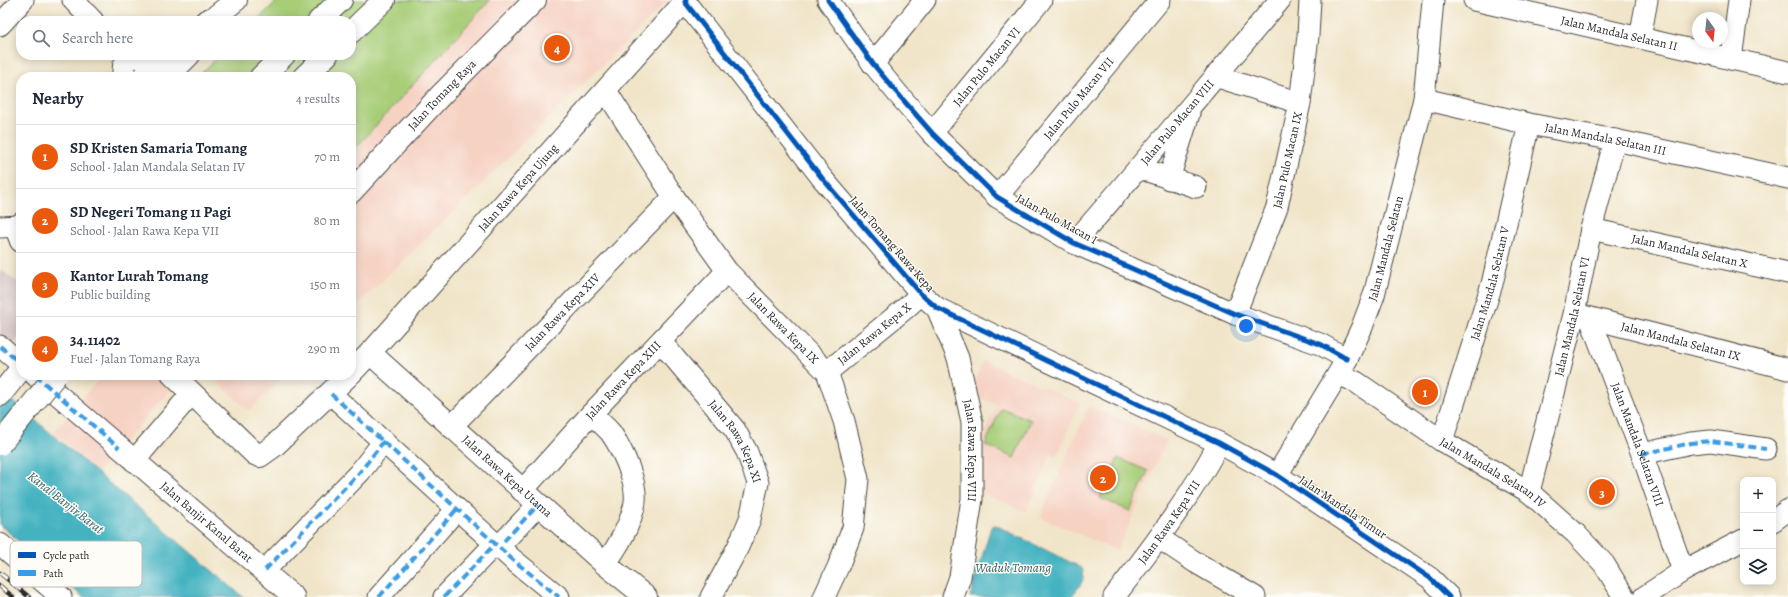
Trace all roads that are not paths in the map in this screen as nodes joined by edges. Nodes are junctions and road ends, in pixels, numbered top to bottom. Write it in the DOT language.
graph roads {
  1 [pos="23,0"];
  2 [pos="73,0"];
  3 [pos="236,0"];
  4 [pos="341,0"];
  5 [pos="384,0"];
  6 [pos="535,0"];
  7 [pos="828,0"];
  8 [pos="925,0"];
  9 [pos="1041,0"];
  10 [pos="1160,0"];
  11 [pos="1280,0"];
  12 [pos="1310,0"];
  13 [pos="1433,0"];
  14 [pos="1474,0"];
  15 [pos="1647,0"];
  16 [pos="1739,0"];
  17 [pos="685,1"];
  18 [pos="1548,8"];
  19 [pos="88,16"];
  20 [pos="217,16"];
  21 [pos="324,16"];
  22 [pos="0,25"];
  23 [pos="356,27"];
  24 [pos="1640,38"];
  25 [pos="1731,59"];
  26 [pos="173,60"];
  27 [pos="279,60"];
  28 [pos="322,60"];
  29 [pos="873,64"];
  30 [pos="143,69"];
  31 [pos="266,72"];
  32 [pos="309,72"];
  33 [pos="1788,72"];
  34 [pos="1215,76"];
  35 [pos="606,91"];
  36 [pos="1424,99"];
  37 [pos="1300,103"];
  38 [pos="1192,104"];
  39 [pos="1529,124"];
  40 [pos="932,133"];
  41 [pos="1616,140"];
  42 [pos="1140,168"];
  43 [pos="1788,178"];
  44 [pos="1169,180"];
  45 [pos="356,187"];
  46 [pos="1196,187"];
  47 [pos="674,197"];
  48 [pos="997,197"];
  49 [pos="1591,230"];
  50 [pos="1074,243"];
  51 [pos="727,271"];
  52 [pos="1788,273"];
  53 [pos="921,294"];
  54 [pos="937,308"];
  55 [pos="1235,314"];
  56 [pos="1582,316"];
  57 [pos="661,342"];
  58 [pos="0,346"];
  59 [pos="370,353"];
  60 [pos="16,360"];
  61 [pos="1343,367"];
  62 [pos="356,368"];
  63 [pos="1788,369"];
  64 [pos="827,372"];
  65 [pos="16,375"];
  66 [pos="41,380"];
  67 [pos="52,380"];
  68 [pos="181,380"];
  69 [pos="344,380"];
  70 [pos="330,394"];
  71 [pos="0,395"];
  72 [pos="591,414"];
  73 [pos="451,427"];
  74 [pos="1442,441"];
  75 [pos="384,442"];
  76 [pos="1219,443"];
  77 [pos="0,444"];
  78 [pos="1766,450"];
  79 [pos="126,454"];
  80 [pos="1642,454"];
  81 [pos="1277,475"];
  82 [pos="522,491"];
  83 [pos="1529,492"];
  84 [pos="538,505"];
  85 [pos="457,509"];
  86 [pos="1788,510"];
  87 [pos="1776,519"];
  88 [pos="1159,538"];
  89 [pos="1740,542"];
  90 [pos="499,543"];
  91 [pos="0,544"];
  92 [pos="10,553"];
  93 [pos="605,564"];
  94 [pos="264,570"];
  95 [pos="1683,571"];
  96 [pos="49,587"];
  97 [pos="1252,596"];
  98 [pos="61,597"];
  99 [pos="294,597"];
  100 [pos="379,597"];
  101 [pos="444,597"];
  102 [pos="559,597"];
  103 [pos="646,597"];
  104 [pos="711,597"];
  105 [pos="824,597"];
  106 [pos="953,597"];
  107 [pos="1114,597"];
  108 [pos="1449,597"];
  109 [pos="1624,597"];
  110 [pos="1644,597"];
  1 -- 22 [label="street"];
  2 -- 19 [label="street"];
  3 -- 20 [label="street"];
  4 -- 21 [label="street"];
  5 -- 23 [label="street"];
  6 -- 45 [label="street, Jalan Tomang Raya"];
  7 -- 29 [label="street, Jalan Pulo Macan I"];
  8 -- 29 [label="street"];
  9 -- 40 [label="street, Jalan Pulo Macan VI"];
  10 -- 48 [label="street, Jalan Pulo Macan VII"];
  11 -- 34 [label="street, Jalan Pulo Macan VIII"];
  12 -- 37 [label="street, Jalan Pulo Macan IX"];
  13 -- 36 [label="street, Jalan Mandala Selatan"];
  14 -- 18 [label="street, Jalan Mandala Selatan II"];
  15 -- 24 [label="street"];
  16 -- 25 [label="street"];
  17 -- 35 [label="street, Jalan Rawa Kepa Ujung"];
  17 -- 53 [label="street, Jalan Tomang Rawa Kepa"];
  18 -- 24 [label="street, Jalan Mandala Selatan II"];
  24 -- 25 [label="street, Jalan Mandala Selatan II"];
  25 -- 33 [label="street, Jalan Mandala Selatan II"];
  26 -- 30 [label="street"];
  27 -- 31 [label="street"];
  28 -- 32 [label="street"];
  29 -- 40 [label="street, Jalan Pulo Macan I"];
  34 -- 37 [label="street"];
  34 -- 38 [label="street, Jalan Pulo Macan VIII"];
  35 -- 47 [label="street, Jalan Rawa Kepa IX"];
  35 -- 59 [label="street, Jalan Rawa Kepa Ujung"];
  36 -- 39 [label="street, Jalan Mandala Selatan III"];
  36 -- 61 [label="street, Jalan Mandala Selatan"];
  37 -- 55 [label="street, Jalan Pulo Macan IX"];
  38 -- 42 [label="street, Jalan Pulo Macan VIII"];
  38 -- 44 [label="street"];
  39 -- 41 [label="street, Jalan Mandala Selatan III"];
  39 -- 74 [label="street, Jalan Mandala Selatan V"];
  40 -- 48 [label="street, Jalan Pulo Macan I"];
  41 -- 43 [label="street, Jalan Mandala Selatan III"];
  41 -- 49 [label="street, Jalan Mandala Selatan VI"];
  42 -- 44 [label="street"];
  42 -- 50 [label="street, Jalan Pulo Macan VIII"];
  44 -- 46 [label="street"];
  47 -- 51 [label="street, Jalan Rawa Kepa IX"];
  47 -- 73 [label="street, Jalan Rawa Kepa XIV"];
  48 -- 50 [label="street, Jalan Pulo Macan I"];
  49 -- 52 [label="street, Jalan Mandala Selatan X"];
  49 -- 56 [label="street, Jalan Mandala Selatan VI"];
  50 -- 55 [label="street, Jalan Pulo Macan I"];
  51 -- 57 [label="street, Jalan Rawa Kepa XIII"];
  51 -- 64 [label="street, Jalan Rawa Kepa IX"];
  53 -- 54 [label="street, Jalan Tomang Rawa Kepa"];
  53 -- 64 [label="street, Jalan Rawa Kepa X"];
  54 -- 76 [label="street, Jalan Tomang Rawa Kepa"];
  54 -- 106 [label="street, Jalan Rawa Kepa VIII"];
  55 -- 61 [label="street, Jalan Pulo Macan I"];
  56 -- 63 [label="street, Jalan Mandala Selatan IX"];
  56 -- 80 [label="street, Jalan Mandala Selatan VIII"];
  56 -- 83 [label="street, Jalan Mandala Selatan VI"];
  57 -- 72 [label="street, Jalan Rawa Kepa XIII"];
  57 -- 104 [label="street, Jalan Rawa Kepa XI"];
  58 -- 60 [label="street"];
  59 -- 62 [label="street, Jalan Rawa Kepa Ujung"];
  59 -- 73 [label="street, Jalan Rawa Kepa Utama"];
  61 -- 74 [label="street, Jalan Mandala Selatan IV"];
  61 -- 81 [label="street, Jalan Mandala Selatan"];
  64 -- 105 [label="street, Jalan Rawa Kepa IX"];
  65 -- 71 [label="street"];
  66 -- 79 [label="street, Jalan Banjir Kanal Barat"];
  67 -- 77 [label="street, bridge"];
  68 -- 70 [label="street"];
  68 -- 79 [label="street"];
  69 -- 70 [label="street"];
  70 -- 75 [label="street"];
  72 -- 82 [label="street, Jalan Rawa Kepa XIII"];
  72 -- 93 [label="street"];
  73 -- 82 [label="street, Jalan Rawa Kepa Utama"];
  74 -- 83 [label="street, Jalan Mandala Selatan IV"];
  75 -- 85 [label="street"];
  75 -- 94 [label="street"];
  76 -- 81 [label="street, Jalan Mandala Timur"];
  76 -- 88 [label="street, Jalan Rawa Kepa VII"];
  78 -- 80 [label="street"];
  79 -- 94 [label="street, Jalan Banjir Kanal Barat"];
  80 -- 95 [label="street, Jalan Mandala Selatan VIII"];
  81 -- 108 [label="street, Jalan Mandala Timur"];
  82 -- 84 [label="street, Jalan Rawa Kepa Utama"];
  83 -- 109 [label="street, Jalan Mandala Selatan IV"];
  84 -- 90 [label="street"];
  84 -- 93 [label="street, Jalan Rawa Kepa Utama"];
  85 -- 90 [label="street"];
  85 -- 100 [label="street"];
  86 -- 87 [label="street"];
  88 -- 97 [label="street"];
  88 -- 107 [label="street, Jalan Rawa Kepa VII"];
  89 -- 95 [label="street"];
  90 -- 101 [label="street"];
  90 -- 102 [label="street"];
  91 -- 92 [label="street"];
  93 -- 103 [label="street, Jalan Rawa Kepa Utama"];
  94 -- 99 [label="street, Jalan Banjir Kanal Barat"];
  95 -- 110 [label="street"];
  96 -- 98 [label="street"];
}
